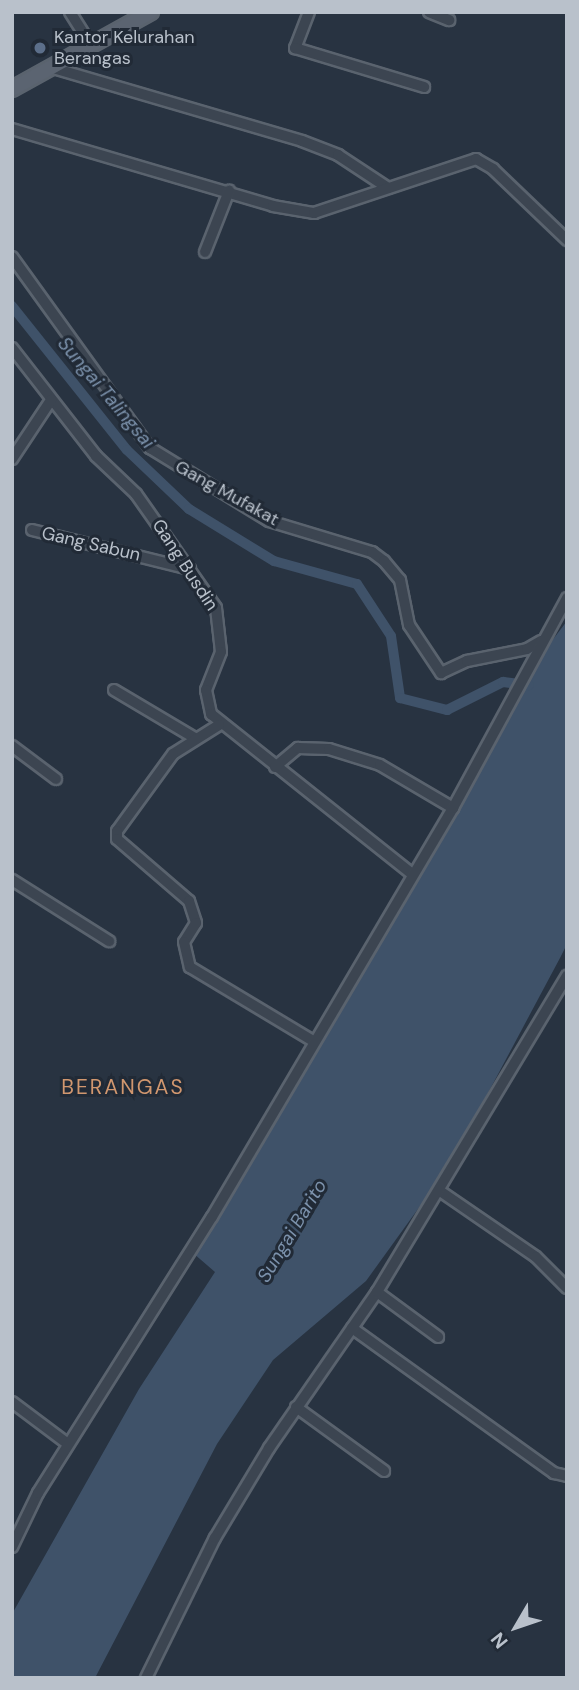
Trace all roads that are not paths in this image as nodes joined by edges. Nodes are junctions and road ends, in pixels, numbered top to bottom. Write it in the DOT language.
graph roads {
  1 [pos="70,12"];
  2 [pos="152,12"];
  3 [pos="309,12"];
  4 [pos="429,12"];
  5 [pos="449,20"];
  6 [pos="92,47"];
  7 [pos="53,68"];
  8 [pos="424,87"];
  9 [pos="12,89"];
  10 [pos="12,129"];
  11 [pos="388,188"];
  12 [pos="229,191"];
  13 [pos="567,240"];
  14 [pos="205,253"];
  15 [pos="12,257"];
  16 [pos="12,348"];
  17 [pos="51,400"];
  18 [pos="12,459"];
  19 [pos="32,530"];
  20 [pos="190,569"];
  21 [pos="567,598"];
  22 [pos="539,644"];
  23 [pos="114,690"];
  24 [pos="219,725"];
  25 [pos="195,738"];
  26 [pos="12,746"];
  27 [pos="275,767"];
  28 [pos="56,779"];
  29 [pos="453,807"];
  30 [pos="412,874"];
  31 [pos="12,880"];
  32 [pos="109,941"];
  33 [pos="567,976"];
  34 [pos="313,1041"];
  35 [pos="440,1191"];
  36 [pos="567,1288"];
  37 [pos="377,1292"];
  38 [pos="352,1328"];
  39 [pos="438,1337"];
  40 [pos="12,1402"];
  41 [pos="296,1407"];
  42 [pos="68,1444"];
  43 [pos="384,1471"];
  44 [pos="567,1476"];
  45 [pos="12,1547"];
  46 [pos="146,1678"];
  1 -- 6 [label="street"];
  2 -- 6 [label="main road"];
  3 -- 8 [label="street"];
  4 -- 5 [label="street"];
  6 -- 7 [label="main road"];
  7 -- 9 [label="main road"];
  7 -- 11 [label="street"];
  10 -- 12 [label="street"];
  11 -- 12 [label="street"];
  11 -- 13 [label="street"];
  12 -- 14 [label="street"];
  15 -- 22 [label="street, Gang Mufakat"];
  16 -- 17 [label="street, Gang Busdin"];
  17 -- 18 [label="street"];
  17 -- 20 [label="street, Gang Busdin"];
  19 -- 20 [label="street, Gang Sabun"];
  20 -- 24 [label="street, Gang Busdin"];
  21 -- 22 [label="street"];
  22 -- 29 [label="street"];
  23 -- 25 [label="street"];
  24 -- 25 [label="street"];
  24 -- 27 [label="street"];
  25 -- 34 [label="street"];
  26 -- 28 [label="street"];
  27 -- 29 [label="street"];
  27 -- 30 [label="street"];
  29 -- 30 [label="street"];
  30 -- 34 [label="street"];
  31 -- 32 [label="street"];
  33 -- 35 [label="street"];
  34 -- 42 [label="street"];
  35 -- 36 [label="street"];
  35 -- 37 [label="street"];
  37 -- 38 [label="street"];
  37 -- 39 [label="street"];
  38 -- 41 [label="street"];
  38 -- 44 [label="street"];
  40 -- 42 [label="street"];
  41 -- 43 [label="street"];
  41 -- 46 [label="street"];
  42 -- 45 [label="street"];
}
